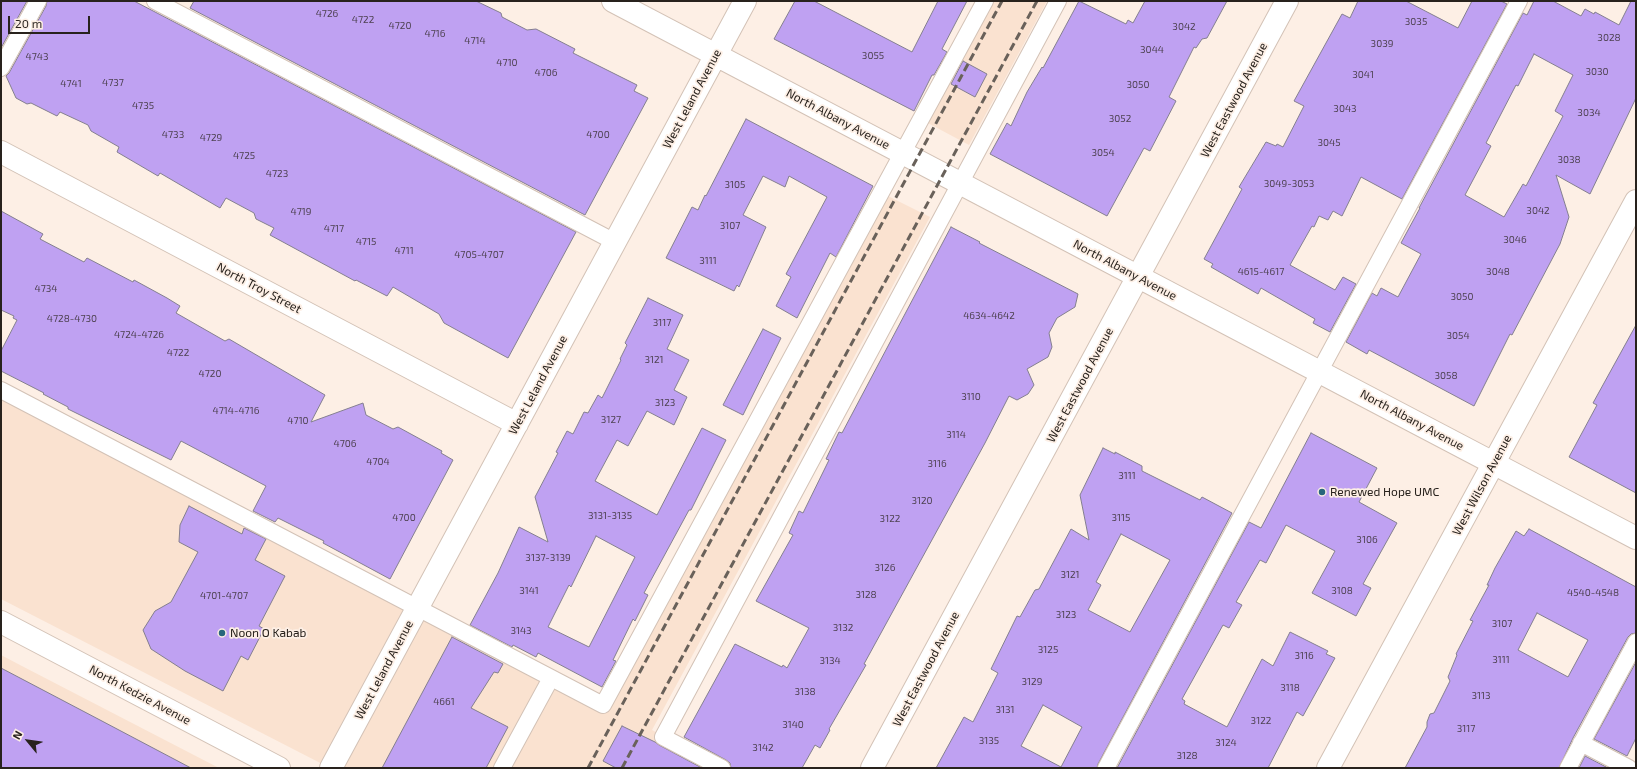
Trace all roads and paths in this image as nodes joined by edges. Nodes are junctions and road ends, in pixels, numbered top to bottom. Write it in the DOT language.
graph roads {
  1 [pos="38,1"];
  2 [pos="155,1"];
  3 [pos="613,1"];
  4 [pos="745,1"];
  5 [pos="985,1"];
  6 [pos="1058,1"];
  7 [pos="1287,1"];
  8 [pos="1518,1"];
  9 [pos="716,55"];
  10 [pos="1,68"];
  11 [pos="1,152"];
  12 [pos="903,153"];
  13 [pos="959,183"];
  14 [pos="1636,201"];
  15 [pos="615,242"];
  16 [pos="1138,277"];
  17 [pos="1319,372"];
  18 [pos="1,390"];
  19 [pos="517,424"];
  20 [pos="1494,464"];
  21 [pos="1636,538"];
  22 [pos="417,609"];
  23 [pos="1,622"];
  24 [pos="1636,642"];
  25 [pos="551,678"];
  26 [pos="1581,743"];
  27 [pos="279,768"];
  28 [pos="331,768"];
  29 [pos="502,768"];
  30 [pos="722,768"];
  31 [pos="872,768"];
  32 [pos="1106,768"];
  33 [pos="1328,768"];
  34 [pos="1568,768"];
  35 [pos="1629,768"];
  1 -- 10 [label="lane"];
  2 -- 15 [label="lane"];
  3 -- 9 [label="street, North Albany Avenue"];
  4 -- 9 [label="street, West Leland Avenue"];
  5 -- 12 [label="lane"];
  6 -- 13 [label="lane"];
  7 -- 16 [label="street, West Eastwood Avenue"];
  8 -- 17 [label="lane"];
  9 -- 12 [label="street, North Albany Avenue"];
  9 -- 15 [label="street, West Leland Avenue"];
  11 -- 19 [label="street, North Troy Street"];
  12 -- 13 [label="street, North Albany Avenue"];
  12 -- 25 [label="lane"];
  13 -- 16 [label="street, North Albany Avenue"];
  13 -- 30 [label="lane"];
  14 -- 20 [label="street, West Wilson Avenue"];
  15 -- 19 [label="street, West Leland Avenue"];
  16 -- 17 [label="street, North Albany Avenue"];
  16 -- 31 [label="street, West Eastwood Avenue"];
  17 -- 20 [label="street, North Albany Avenue"];
  17 -- 32 [label="lane"];
  18 -- 22 [label="lane"];
  19 -- 22 [label="street, West Leland Avenue"];
  20 -- 21 [label="street, North Albany Avenue"];
  20 -- 33 [label="street, West Wilson Avenue"];
  22 -- 25 [label="lane"];
  22 -- 28 [label="street, West Leland Avenue"];
  23 -- 27 [label="street, North Kedzie Avenue"];
  24 -- 26 [label="lane"];
  25 -- 29 [label="lane"];
  26 -- 34 [label="lane"];
  26 -- 35 [label="lane"];
}
